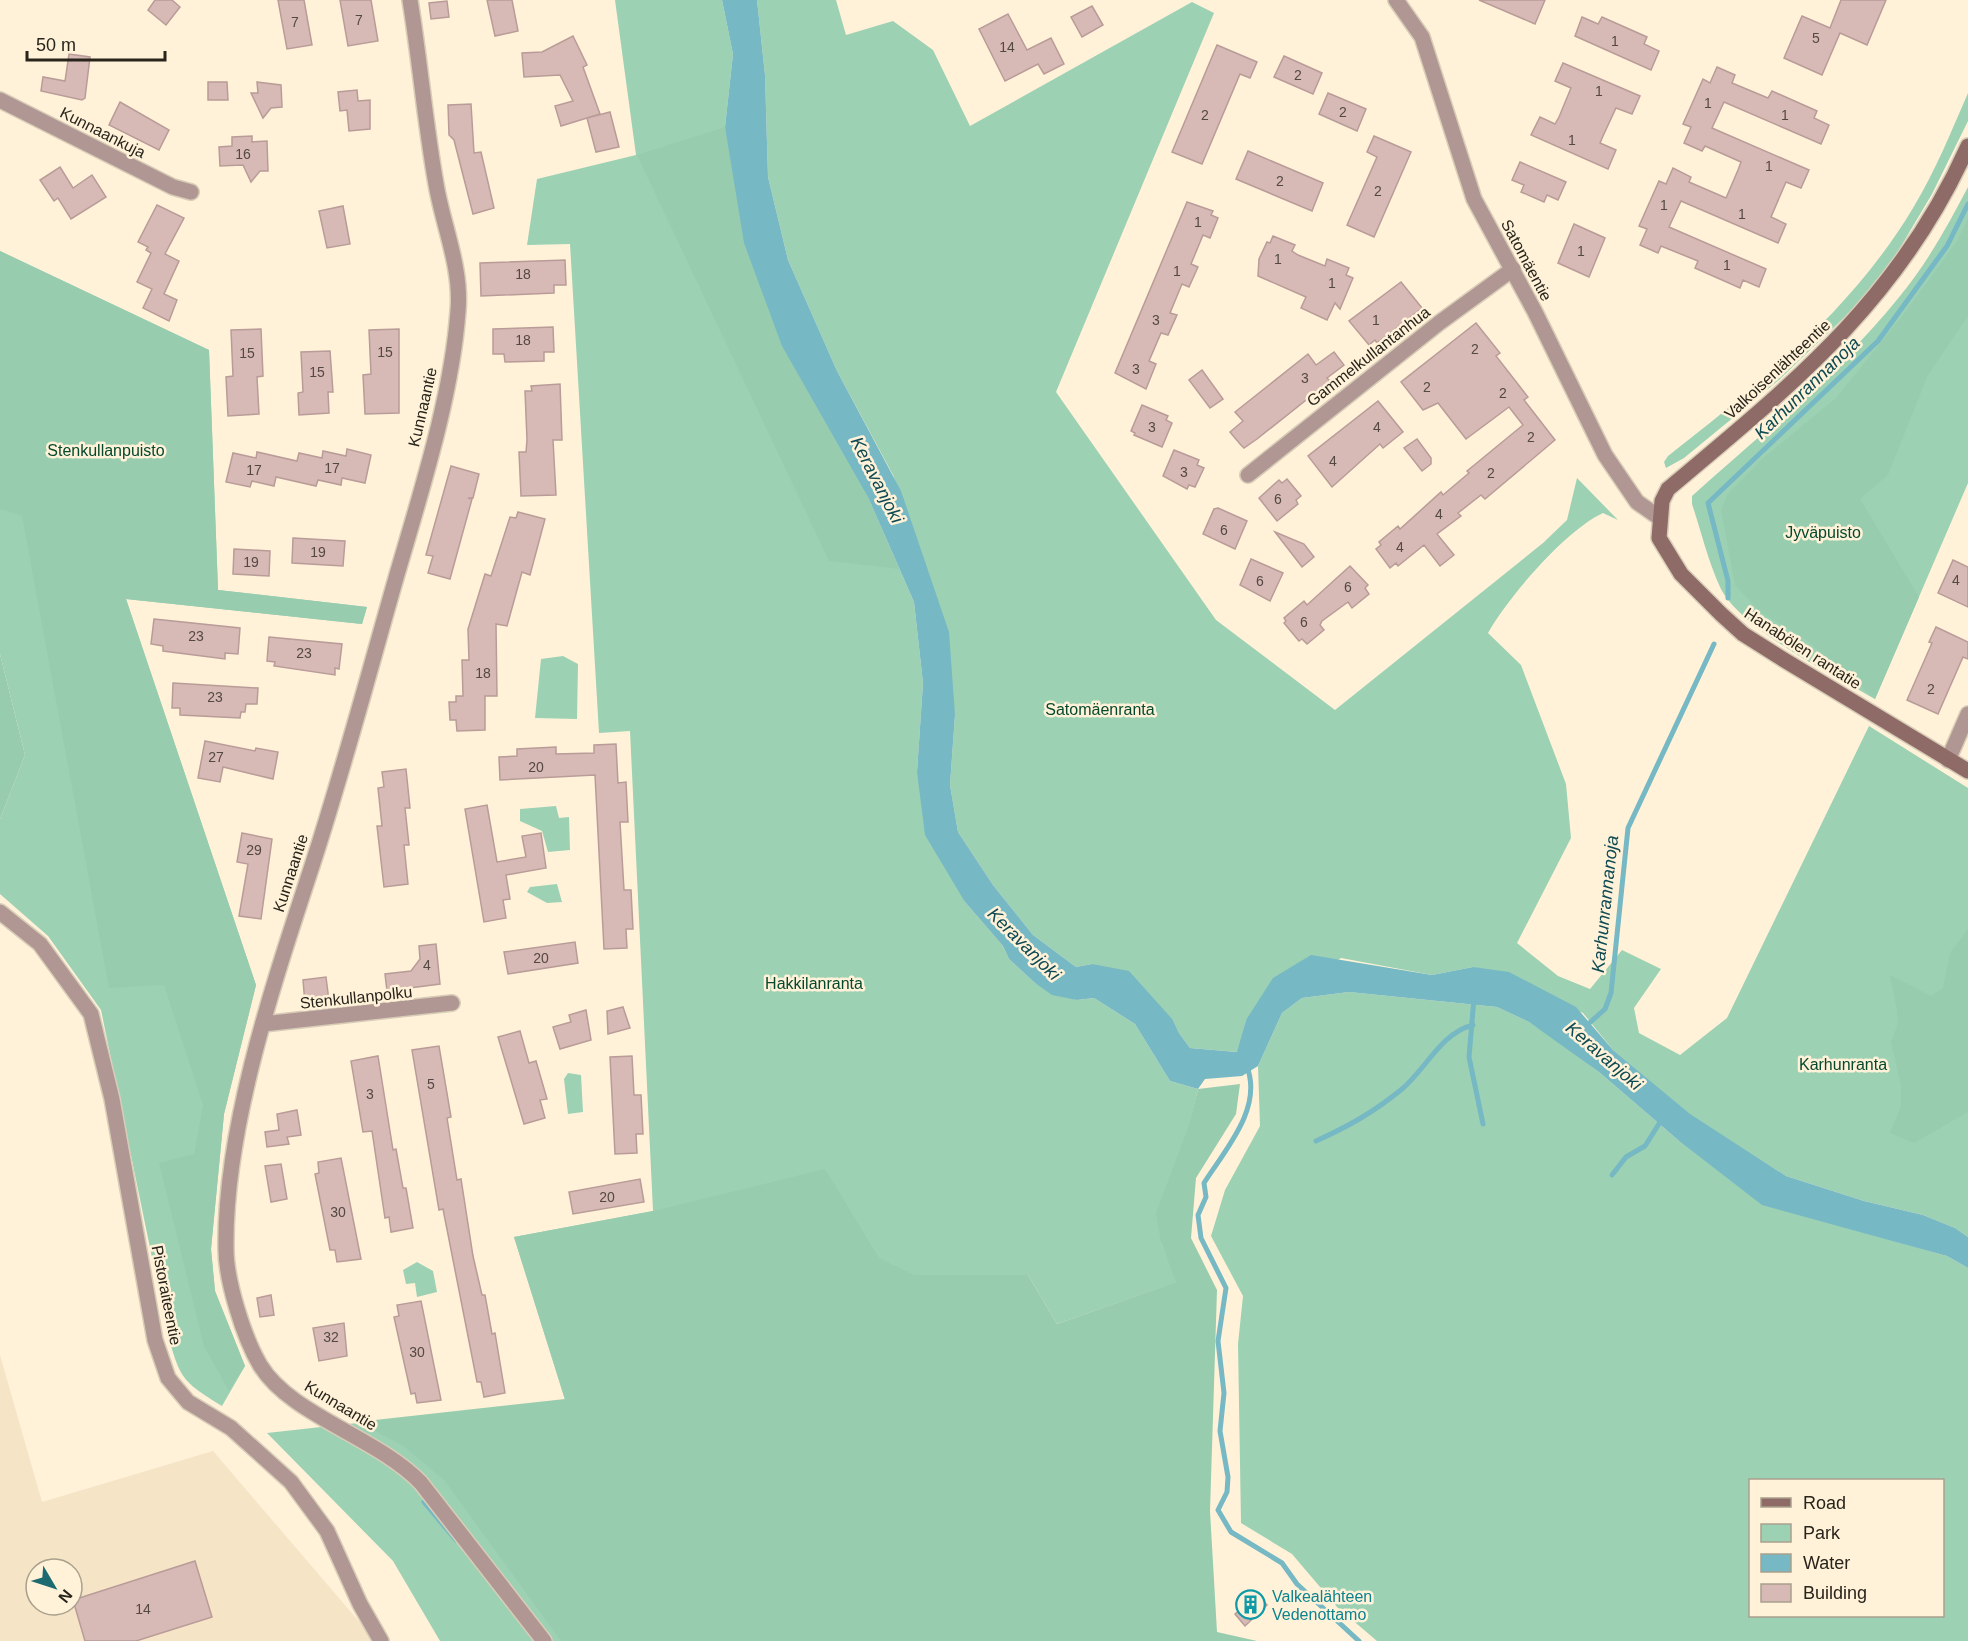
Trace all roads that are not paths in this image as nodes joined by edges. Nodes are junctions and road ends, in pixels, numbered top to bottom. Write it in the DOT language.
graph roads {
  1 [pos="410,0"];
  2 [pos="1396,0"];
  3 [pos="0,100"];
  4 [pos="1968,146"];
  5 [pos="191,192"];
  6 [pos="1513,269"];
  7 [pos="1248,474"];
  8 [pos="1660,518"];
  9 [pos="1968,714"];
  10 [pos="1948,760"];
  11 [pos="1968,771"];
  12 [pos="0,912"];
  13 [pos="452,1004"];
  14 [pos="263,1024"];
  15 [pos="381,1641"];
  16 [pos="544,1641"];
  1 -- 14 [label="street, Kunnaantie"];
  2 -- 6 [label="street, Satomäentie"];
  3 -- 5 [label="street, Kunnaankuja"];
  4 -- 8 [label="street, Valkoisenlähteentie"];
  6 -- 7 [label="street, Gammelkullantanhua"];
  6 -- 8 [label="street, Satomäentie"];
  8 -- 10 [label="street, Hanabölen rantatie"];
  9 -- 10 [label="street"];
  10 -- 11 [label="street, Hanabölen rantatie"];
  12 -- 15 [label="street, Pistoraiteentie"];
  13 -- 14 [label="street, Stenkullanpolku"];
  14 -- 16 [label="street, Kunnaantie"];
}
